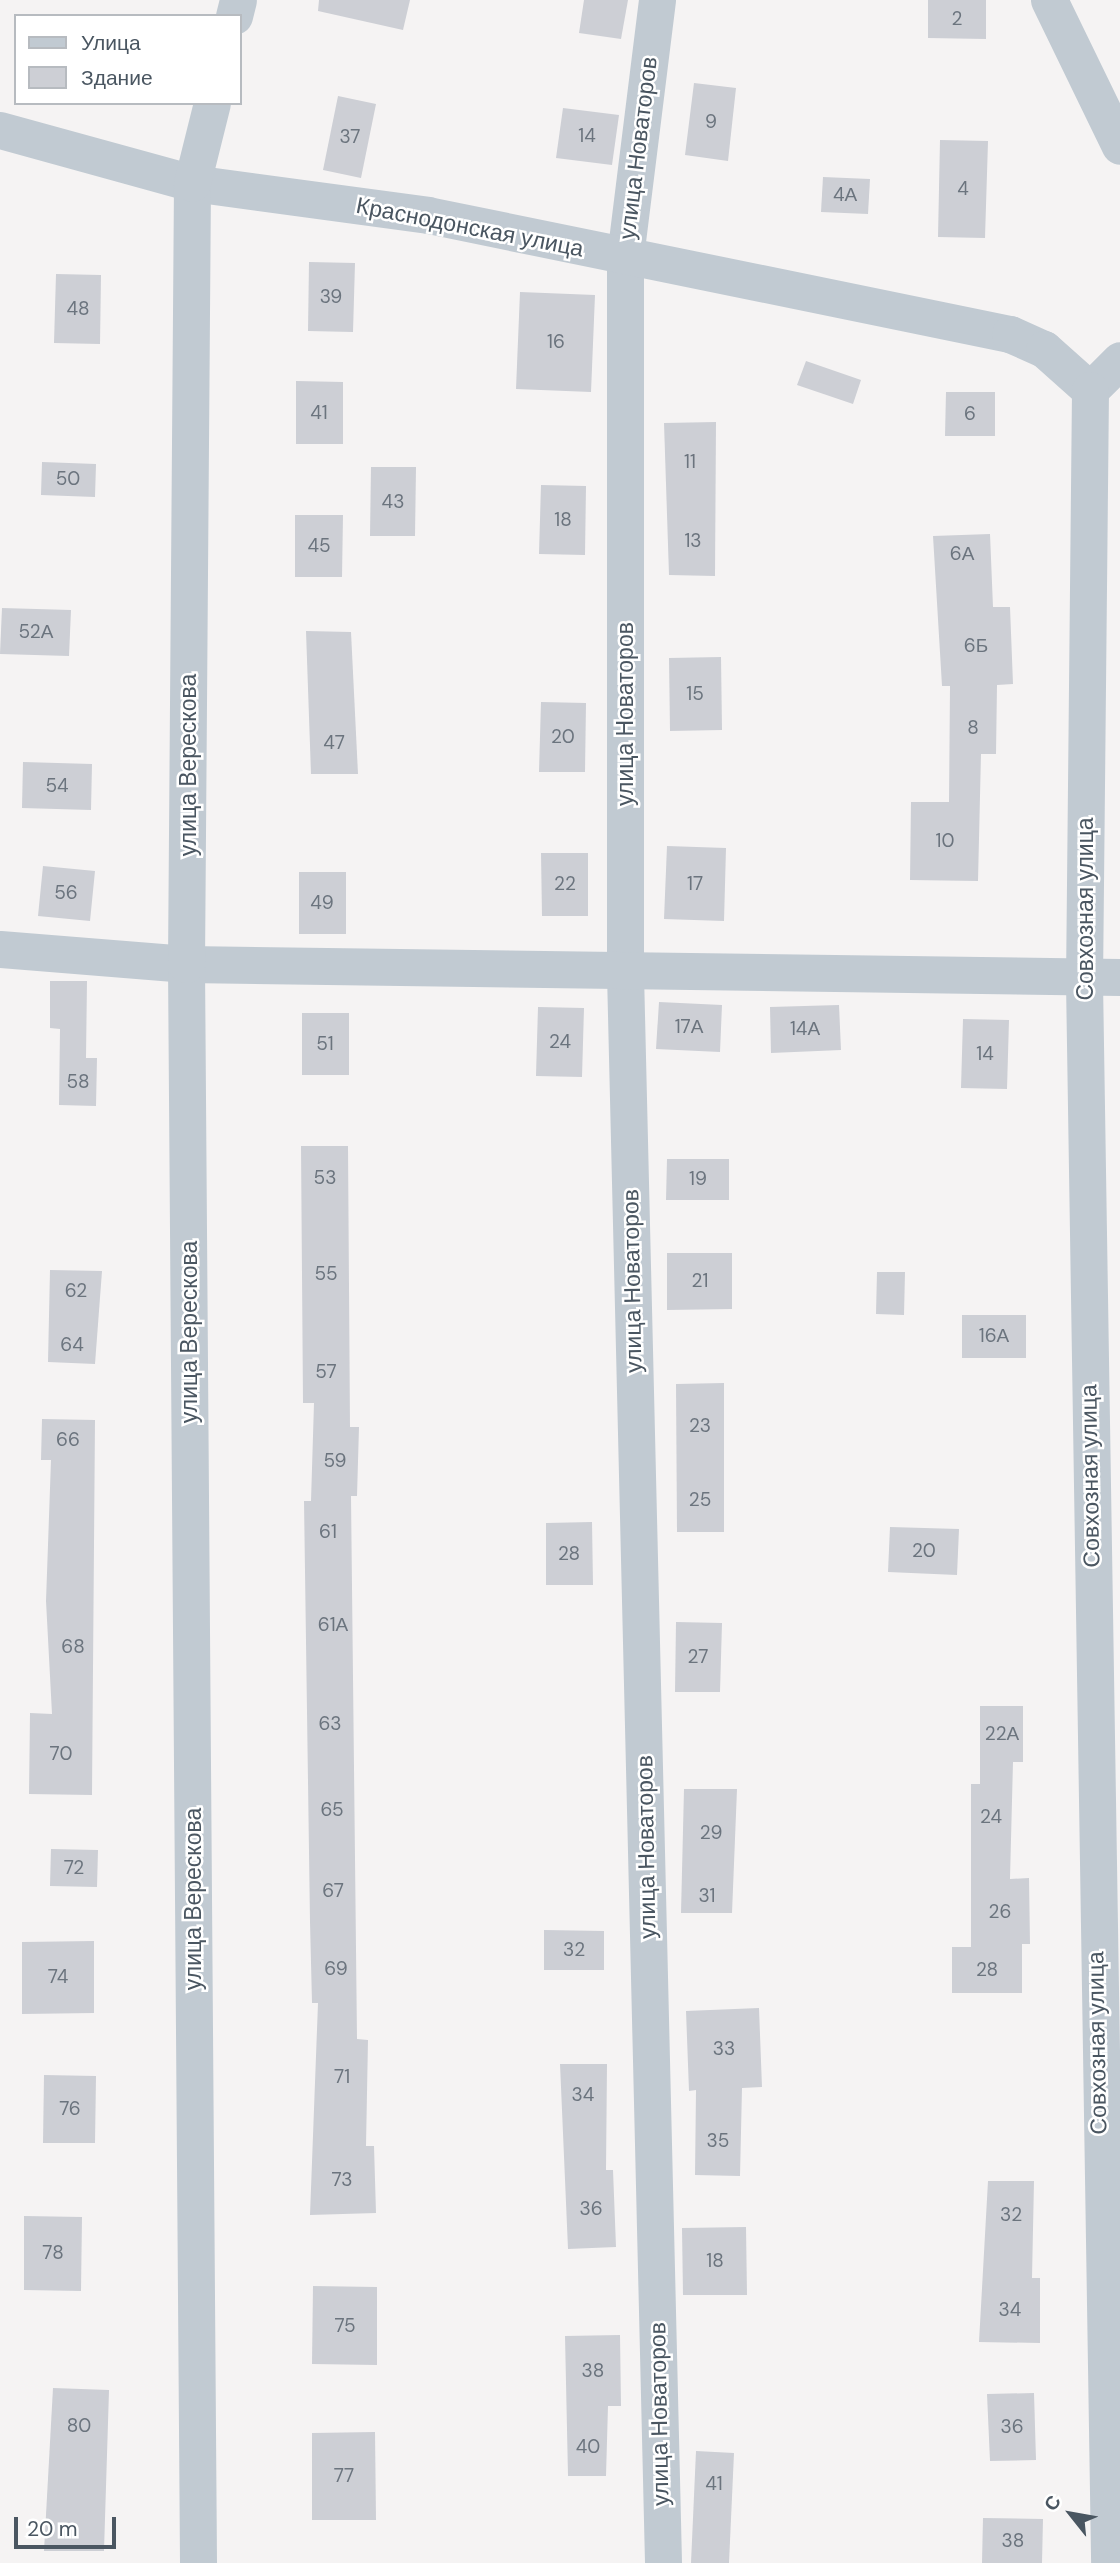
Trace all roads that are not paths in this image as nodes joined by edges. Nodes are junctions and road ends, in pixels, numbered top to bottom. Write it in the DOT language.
graph roads {
  1 [pos="657,0"];
  2 [pos="1049,0"];
  3 [pos="212,105"];
  4 [pos="0,130"];
  5 [pos="1120,146"];
  6 [pos="192,183"];
  7 [pos="625,257"];
  8 [pos="1120,359"];
  9 [pos="1090,390"];
  10 [pos="0,949"];
  11 [pos="186,964"];
  12 [pos="625,973"];
  13 [pos="1120,977"];
  14 [pos="1084,981"];
  15 [pos="1109,2095"];
  16 [pos="198,2563"];
  17 [pos="663,2563"];
  18 [pos="1109,2563"];
  1 -- 7 [label="street, улица Новаторов"];
  2 -- 5 [label="street"];
  3 -- 6 [label="street, улица Верескова"];
  4 -- 6 [label="street, Краснодонская улица"];
  6 -- 7 [label="street, Краснодонская улица"];
  6 -- 11 [label="street, улица Верескова"];
  7 -- 9 [label="street, Краснодонская улица"];
  7 -- 12 [label="street, улица Новаторов"];
  8 -- 9 [label="street"];
  9 -- 14 [label="street, Совхозная улица"];
  10 -- 11 [label="street"];
  11 -- 12 [label="street"];
  11 -- 16 [label="street, улица Верескова"];
  12 -- 14 [label="street"];
  12 -- 17 [label="street, улица Новаторов"];
  13 -- 14 [label="street"];
  14 -- 15 [label="street, Совхозная улица"];
  15 -- 18 [label="street, Совхозная улица"];
}
